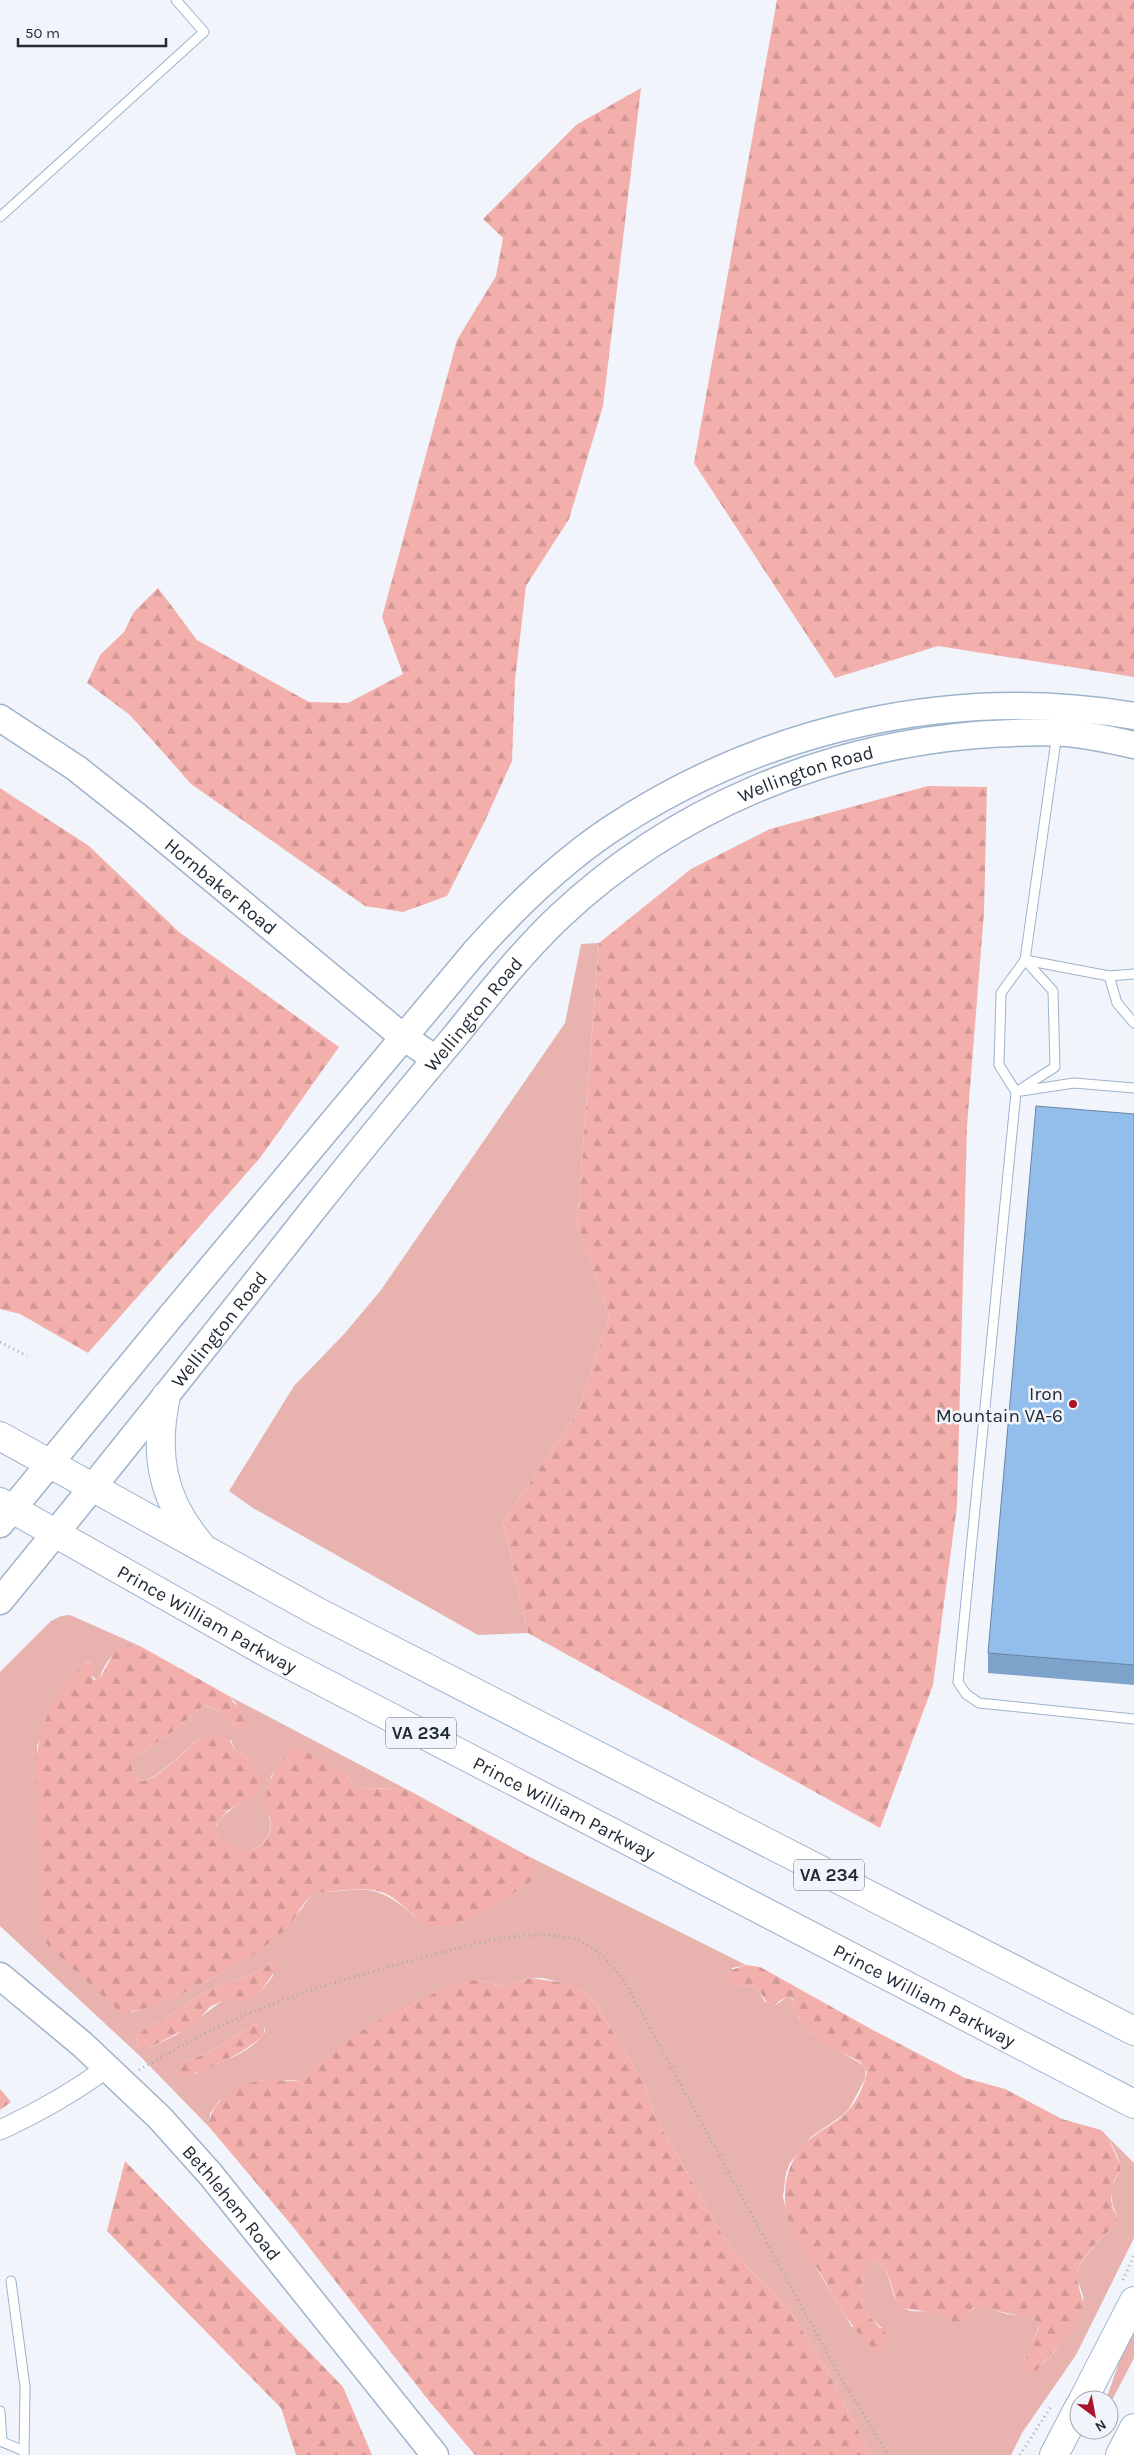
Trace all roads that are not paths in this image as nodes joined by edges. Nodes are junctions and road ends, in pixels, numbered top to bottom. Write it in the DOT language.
graph roads {
  1 [pos="176,0"];
  2 [pos="0,217"];
  3 [pos="1134,716"];
  4 [pos="0,718"];
  5 [pos="1057,733"];
  6 [pos="1134,744"];
  7 [pos="1025,960"];
  8 [pos="1134,974"];
  9 [pos="1109,976"];
  10 [pos="1134,1023"];
  11 [pos="404,1037"];
  12 [pos="436,1059"];
  13 [pos="1134,1088"];
  14 [pos="1016,1092"];
  15 [pos="166,1396"];
  16 [pos="0,1436"];
  17 [pos="48,1464"];
  18 [pos="93,1489"];
  19 [pos="4,1512"];
  20 [pos="56,1534"];
  21 [pos="208,1552"];
  22 [pos="0,1601"];
  23 [pos="1134,1719"];
  24 [pos="0,1976"];
  25 [pos="1134,2031"];
  26 [pos="114,2073"];
  27 [pos="1134,2104"];
  28 [pos="0,2130"];
  29 [pos="11,2281"];
  30 [pos="1134,2301"];
  31 [pos="1088,2390"];
  32 [pos="0,2411"];
  33 [pos="1069,2426"];
  34 [pos="1134,2428"];
  35 [pos="1,2441"];
  36 [pos="24,2453"];
  37 [pos="435,2455"];
  38 [pos="1054,2455"];
  39 [pos="1120,2455"];
  1 -- 2 [label="lane"];
  3 -- 11 [label="main road, Wellington Road"];
  4 -- 11 [label="main road, Hornbaker Road"];
  5 -- 6 [label="main road, Wellington Road"];
  5 -- 7 [label="lane"];
  5 -- 12 [label="main road, Wellington Road"];
  7 -- 9 [label="lane"];
  7 -- 14 [label="lane"];
  7 -- 14 [label="lane"];
  8 -- 9 [label="lane"];
  9 -- 10 [label="lane"];
  11 -- 12 [label="main road, Hornbaker Road"];
  11 -- 17 [label="main road, Wellington Road"];
  12 -- 15 [label="main road, Wellington Road"];
  13 -- 14 [label="lane"];
  14 -- 23 [label="lane"];
  15 -- 18 [label="main road, Wellington Road"];
  15 -- 21 [label="main road"];
  16 -- 17 [label="main road, VA 234"];
  17 -- 18 [label="main road, VA 234"];
  17 -- 19 [label="main road, Wellington Road"];
  18 -- 20 [label="main road, Wellington Road"];
  18 -- 21 [label="main road, VA 234"];
  19 -- 20 [label="main road, Prince William Parkway / VA 234"];
  20 -- 22 [label="main road, Wellington Road"];
  20 -- 27 [label="main road, Prince William Parkway / VA 234"];
  21 -- 25 [label="main road, VA 234"];
  24 -- 26 [label="main road, Bethlehem Road"];
  26 -- 28 [label="street"];
  26 -- 37 [label="main road, Bethlehem Road"];
  29 -- 36 [label="lane"];
  30 -- 31 [label="main road"];
  32 -- 35 [label="lane"];
  33 -- 38 [label="main road"];
  34 -- 39 [label="main road"];
  35 -- 36 [label="lane"];
}
